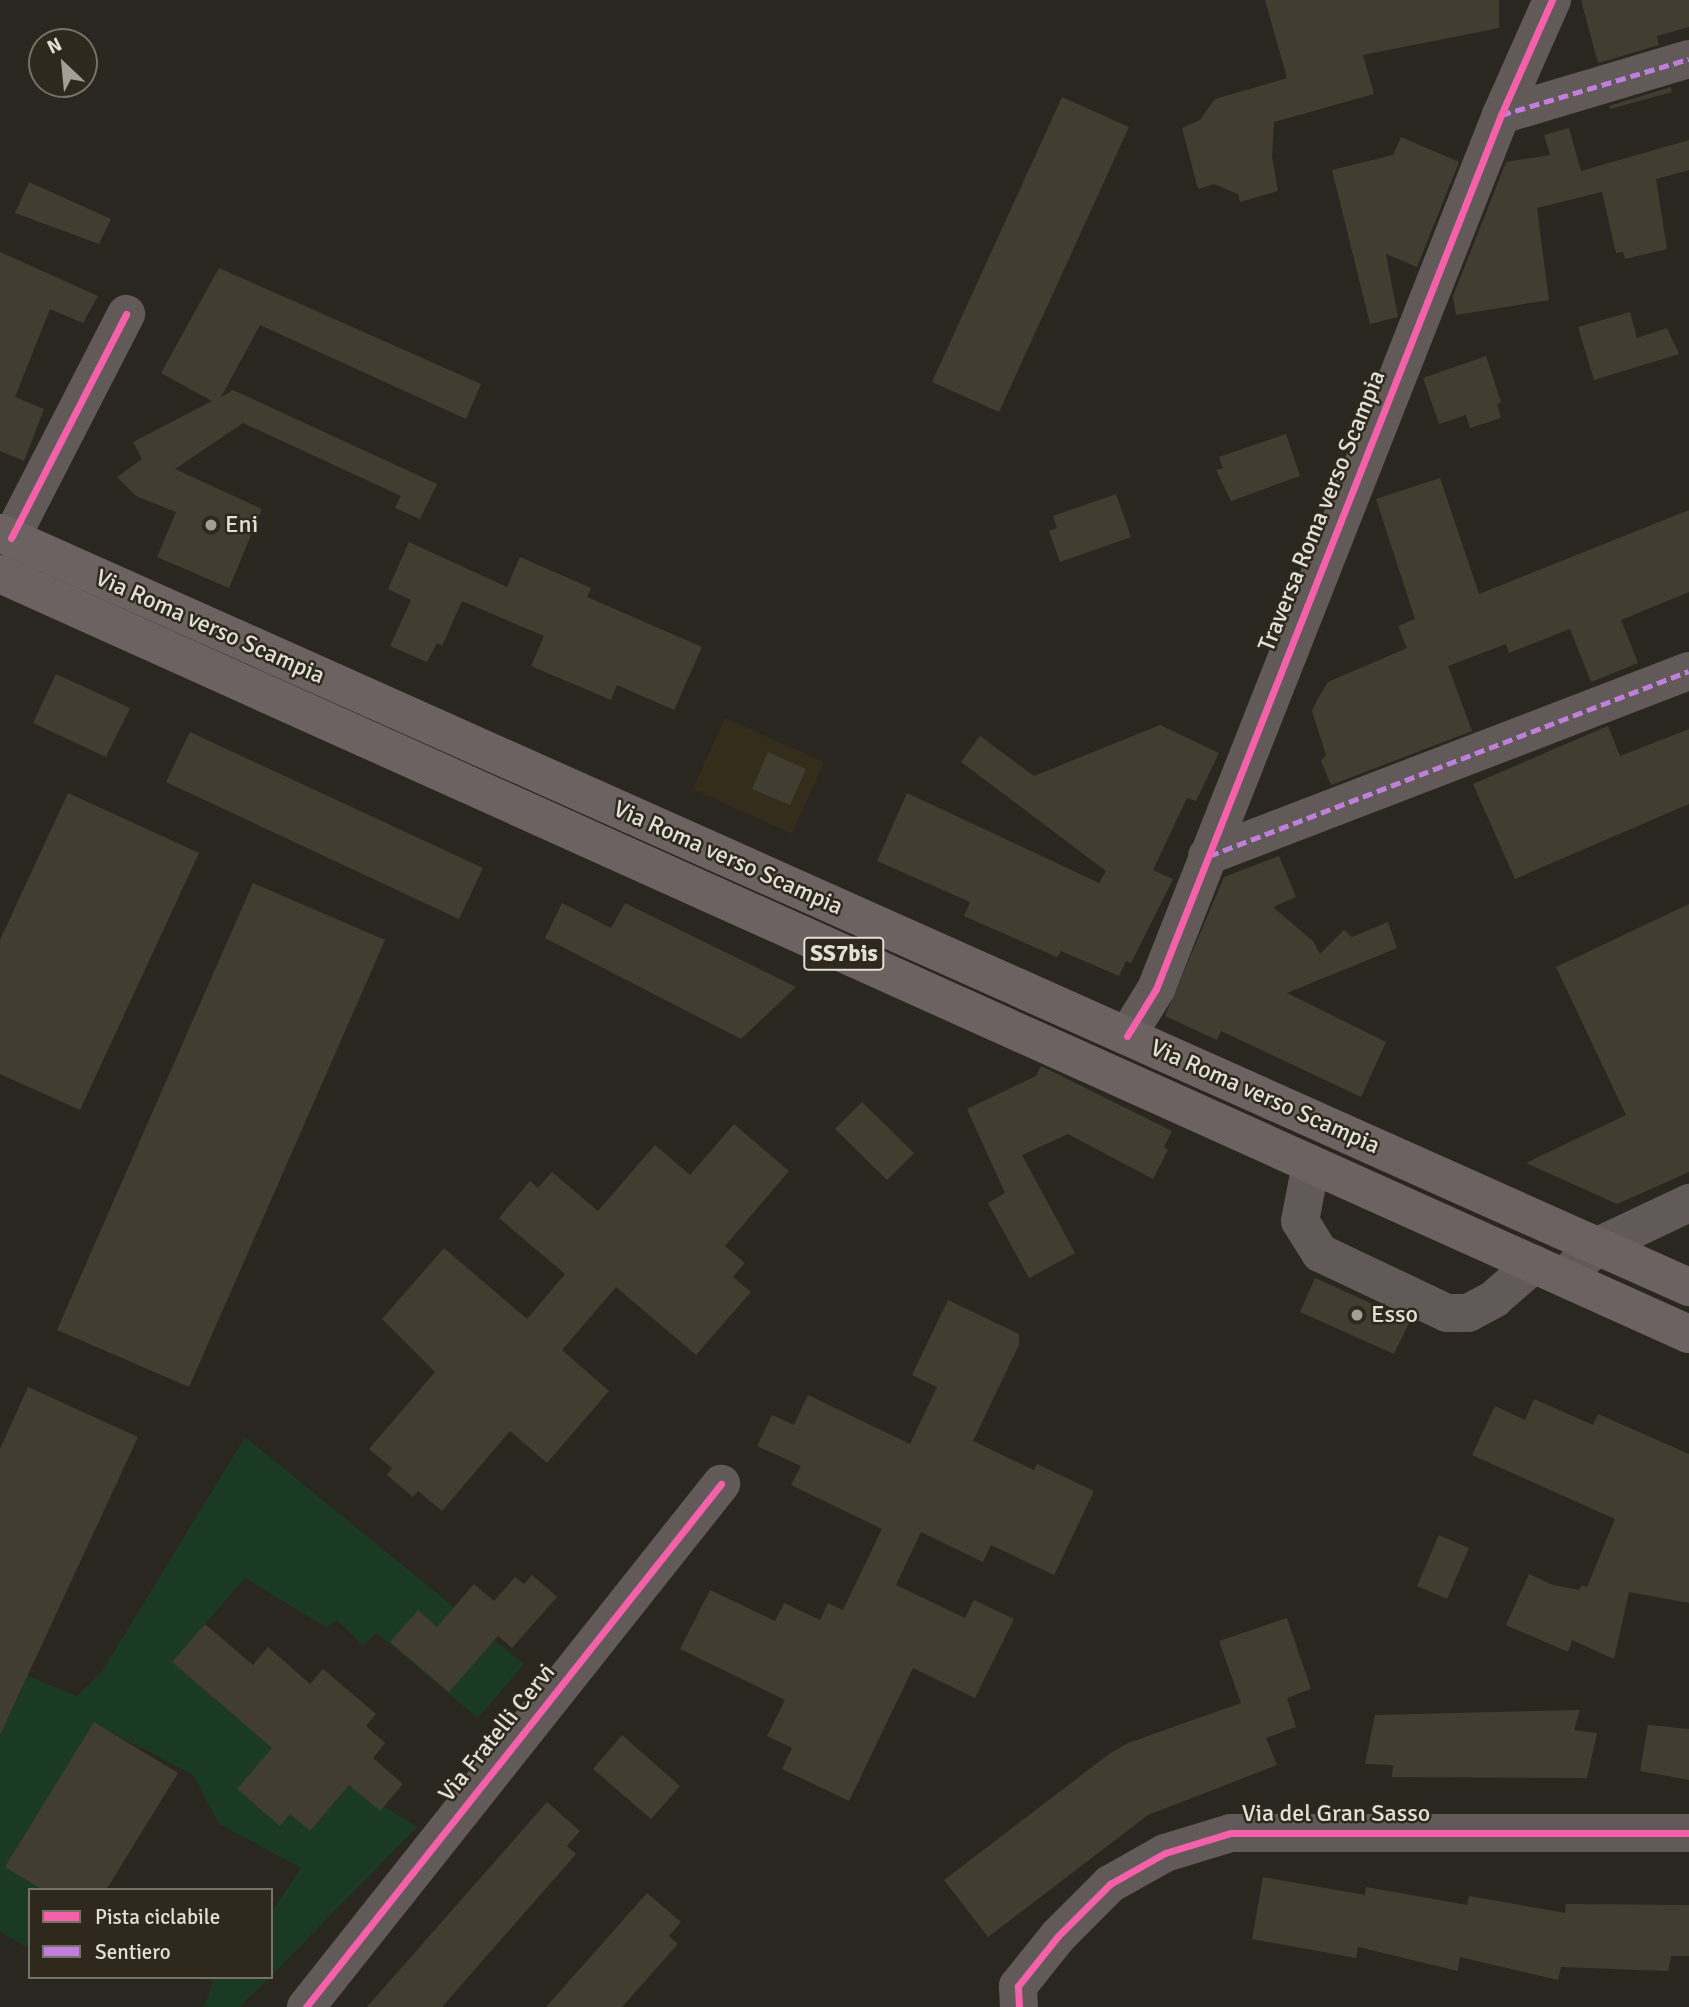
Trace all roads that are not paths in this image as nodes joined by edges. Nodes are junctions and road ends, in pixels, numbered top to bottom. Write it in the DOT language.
graph roads {
  1 [pos="1552,0"];
  2 [pos="1689,59"];
  3 [pos="1501,115"];
  4 [pos="126,314"];
  5 [pos="4,545"];
  6 [pos="0,574"];
  7 [pos="1689,671"];
  8 [pos="1207,856"];
  9 [pos="1127,1036"];
  10 [pos="1311,1164"];
  11 [pos="1689,1203"];
  12 [pos="1598,1246"];
  13 [pos="1549,1270"];
  14 [pos="1689,1287"];
  15 [pos="1689,1334"];
  16 [pos="721,1484"];
  17 [pos="1689,1833"];
  18 [pos="306,2007"];
  19 [pos="1019,2007"];
  1 -- 3 [label="street, Traversa Roma verso Scampia"];
  2 -- 3 [label="street"];
  3 -- 8 [label="street, Traversa Roma verso Scampia"];
  4 -- 5 [label="street, Via Roma verso Scampia"];
  5 -- 9 [label="main road, Via Roma verso Scampia / SS7bis"];
  6 -- 10 [label="main road, Via Roma verso Scampia / SS7bis"];
  7 -- 8 [label="street"];
  8 -- 9 [label="street, Traversa Roma verso Scampia"];
  9 -- 12 [label="main road, Via Roma verso Scampia / SS7bis"];
  10 -- 13 [label="main road, Via Roma verso Scampia / SS7bis"];
  10 -- 13 [label="street"];
  11 -- 12 [label="street"];
  12 -- 13 [label="street"];
  12 -- 14 [label="main road, Via Roma verso Scampia / SS7bis"];
  13 -- 15 [label="main road, Via Roma verso Scampia / SS7bis"];
  16 -- 18 [label="street, Via Fratelli Cervi"];
  17 -- 19 [label="street, Via del Gran Sasso"];
}
